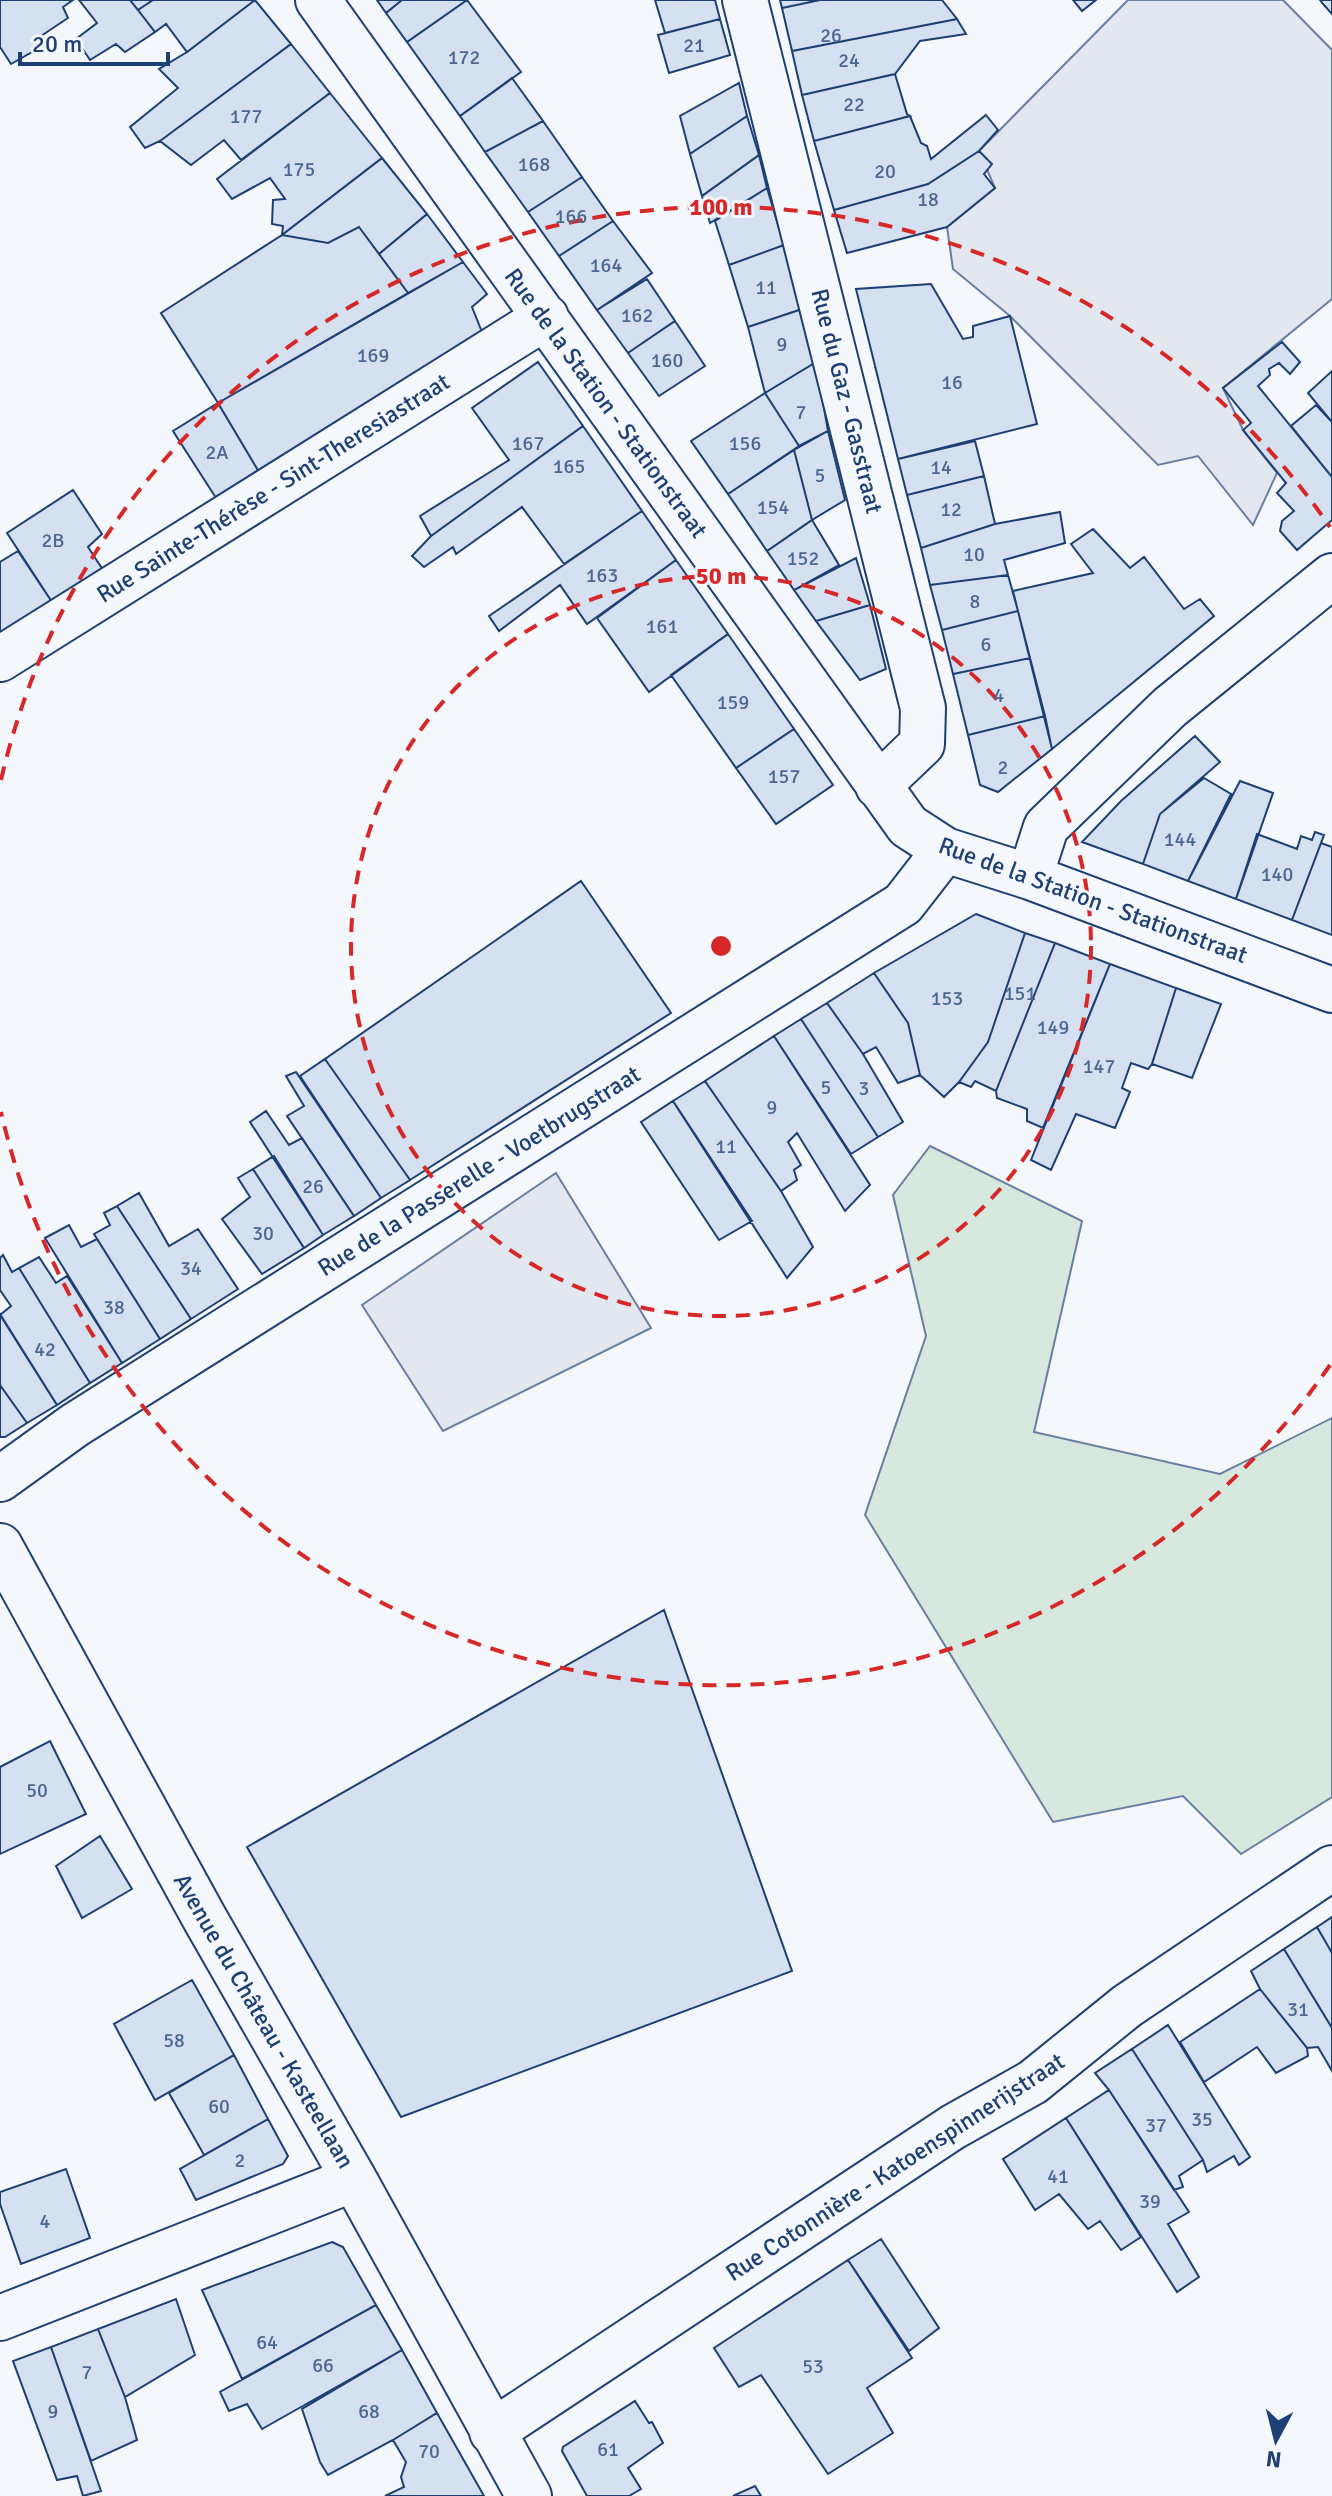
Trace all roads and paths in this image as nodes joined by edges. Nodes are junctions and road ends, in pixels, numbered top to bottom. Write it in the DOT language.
graph roads {
  1 [pos="318,0"];
  2 [pos="745,0"];
  3 [pos="546,317"];
  4 [pos="1332,576"];
  5 [pos="0,659"];
  6 [pos="878,786"];
  7 [pos="945,850"];
  8 [pos="1030,877"];
  9 [pos="1332,990"];
  10 [pos="0,1479"];
  11 [pos="0,1546"];
  12 [pos="1332,1868"];
  13 [pos="354,2179"];
  14 [pos="0,2318"];
  15 [pos="492,2432"];
  16 [pos="529,2496"];
  1 -- 3 [label="street, Rue de la Station - Stationstraat"];
  2 -- 6 [label="street, Rue du Gaz - Gasstraat"];
  3 -- 5 [label="street, Rue Sainte-Thérèse - Sint-Theresiastraat"];
  3 -- 6 [label="street, Rue de la Station - Stationstraat"];
  4 -- 8 [label="street"];
  6 -- 7 [label="street, Rue de la Station - Stationstraat"];
  7 -- 8 [label="street, Rue de la Station - Stationstraat"];
  7 -- 10 [label="street, Rue de la Passerelle - Voetbrugstraat"];
  8 -- 9 [label="street, Rue de la Station - Stationstraat"];
  11 -- 13 [label="street, Avenue du Château - Kasteellaan"];
  12 -- 15 [label="street, Rue Cotonnière - Katoenspinnerijstraat"];
  13 -- 14 [label="street"];
  13 -- 15 [label="street, Avenue du Château - Kasteellaan"];
  15 -- 16 [label="street, Avenue du Château - Kasteellaan"];
}
